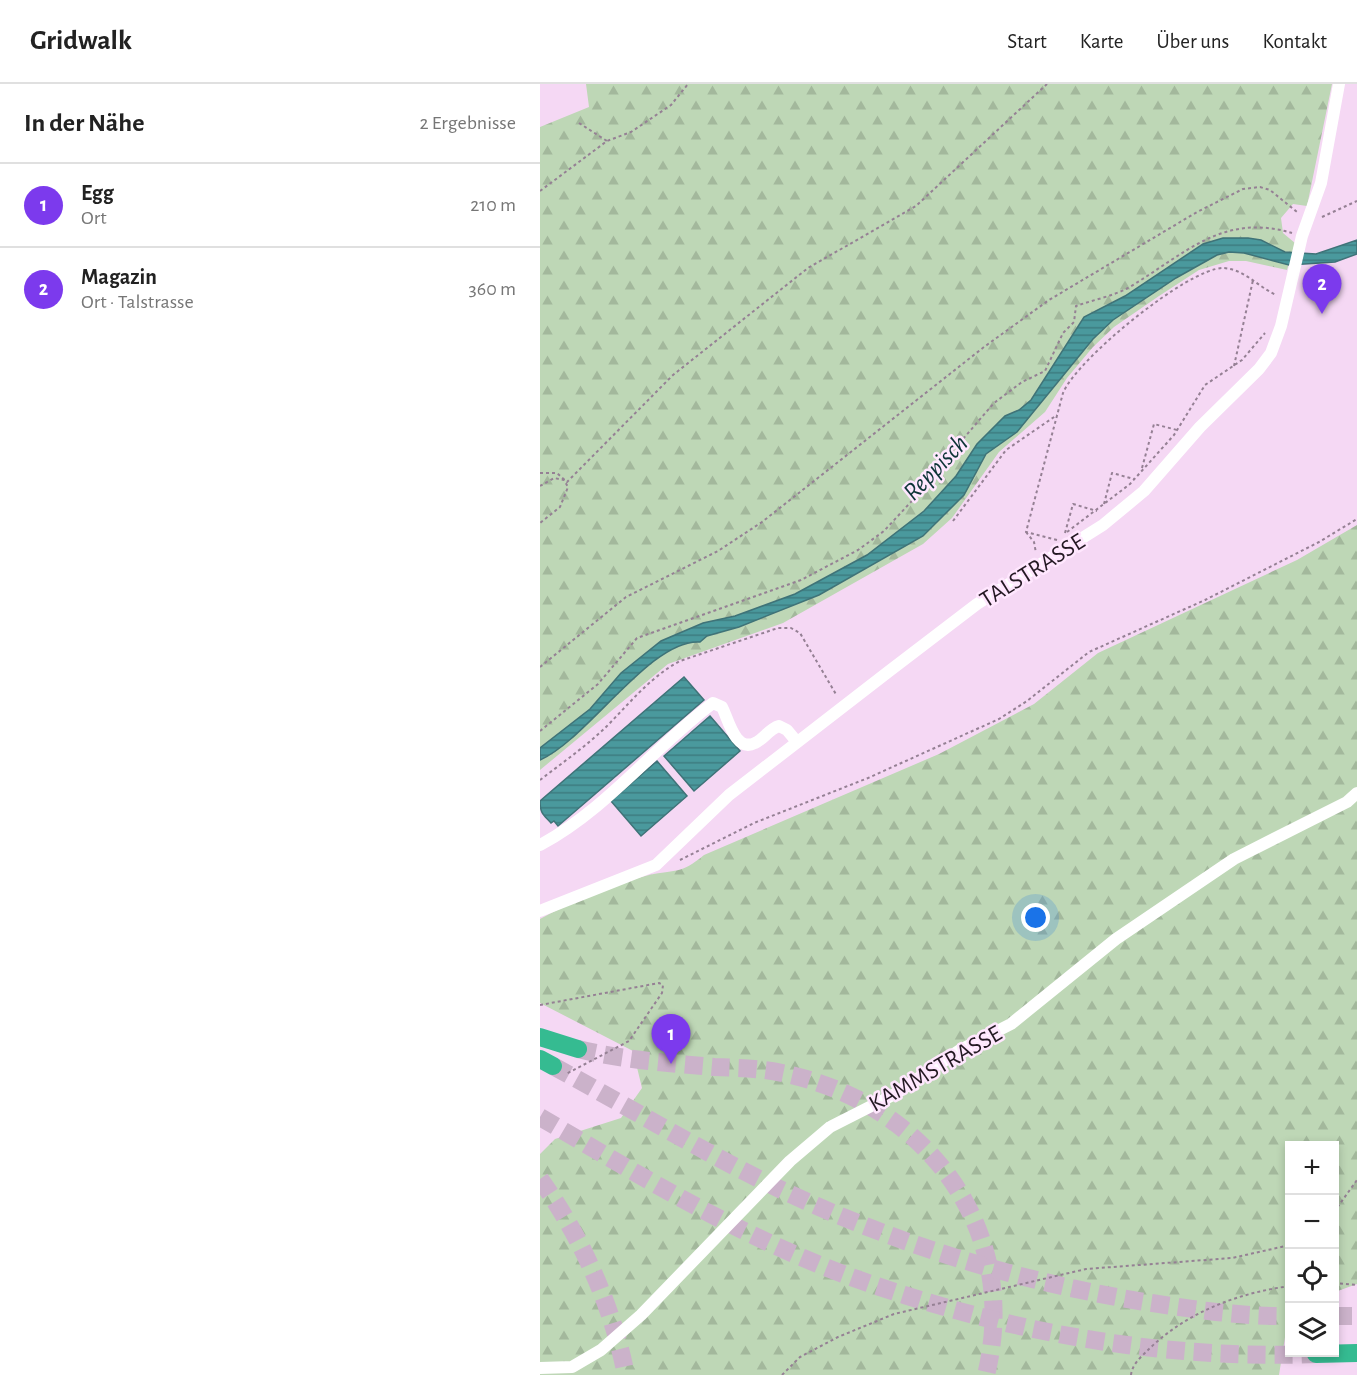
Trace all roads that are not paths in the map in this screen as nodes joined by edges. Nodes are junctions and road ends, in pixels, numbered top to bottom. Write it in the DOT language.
graph roads {
  1 [pos="1339,84"];
  2 [pos="797,742"];
  3 [pos="1357,793"];
  4 [pos="540,844"];
  5 [pos="540,911"];
  6 [pos="540,1037"];
  7 [pos="578,1049"];
  8 [pos="1339,1353"];
  9 [pos="1357,1353"];
  10 [pos="540,1368"];
  1 -- 2 [label="street, TALSTRASSE"];
  2 -- 4 [label="street"];
  2 -- 5 [label="street, TALSTRASSE"];
  3 -- 10 [label="street, KAMMSTRASSE"];
  6 -- 7 [label="highway"];
  8 -- 9 [label="highway"];
}
